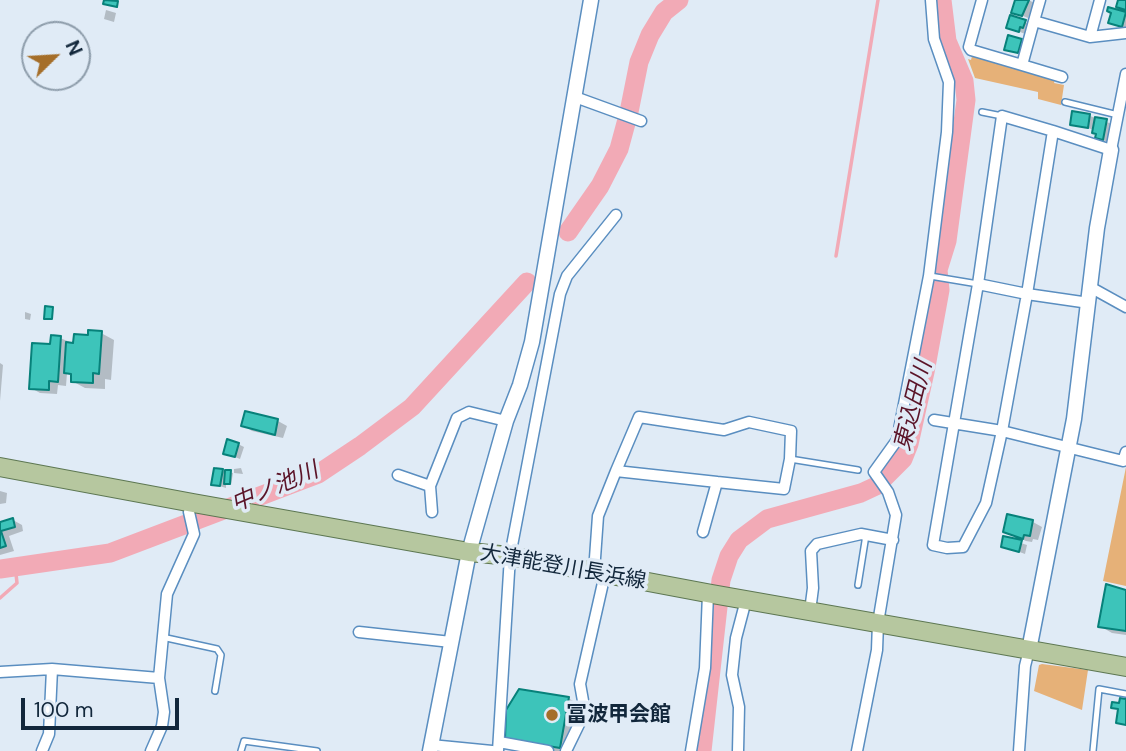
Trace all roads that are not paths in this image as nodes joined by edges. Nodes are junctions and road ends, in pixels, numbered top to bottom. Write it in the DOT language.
graph roads {
  1 [pos="591,0"];
  2 [pos="931,0"];
  3 [pos="982,0"];
  4 [pos="1040,0"];
  5 [pos="1100,0"];
  6 [pos="1034,21"];
  7 [pos="1126,33"];
  8 [pos="1090,37"];
  9 [pos="1022,65"];
  10 [pos="1126,74"];
  11 [pos="1062,77"];
  12 [pos="575,97"];
  13 [pos="1065,102"];
  14 [pos="982,112"];
  15 [pos="1121,115"];
  16 [pos="1002,116"];
  17 [pos="641,121"];
  18 [pos="1053,131"];
  19 [pos="1111,150"];
  20 [pos="616,215"];
  21 [pos="930,276"];
  22 [pos="978,284"];
  23 [pos="1090,287"];
  24 [pos="1027,295"];
  25 [pos="1089,303"];
  26 [pos="1126,307"];
  27 [pos="934,420"];
  28 [pos="506,421"];
  29 [pos="954,423"];
  30 [pos="1002,430"];
  31 [pos="1068,448"];
  32 [pos="1126,452"];
  33 [pos="790,459"];
  34 [pos="0,467"];
  35 [pos="858,470"];
  36 [pos="616,471"];
  37 [pos="398,475"];
  38 [pos="718,482"];
  39 [pos="430,486"];
  40 [pos="195,507"];
  41 [pos="432,512"];
  42 [pos="703,532"];
  43 [pos="866,535"];
  44 [pos="893,540"];
  45 [pos="469,552"];
  46 [pos="510,556"];
  47 [pos="600,573"];
  48 [pos="858,585"];
  49 [pos="710,594"];
  50 [pos="740,599"];
  51 [pos="810,611"];
  52 [pos="878,623"];
  53 [pos="359,632"];
  54 [pos="162,637"];
  55 [pos="451,642"];
  56 [pos="1029,650"];
  57 [pos="1126,667"];
  58 [pos="52,669"];
  59 [pos="0,671"];
  60 [pos="159,678"];
  61 [pos="215,691"];
  62 [pos="1126,694"];
  63 [pos="430,748"];
  64 [pos="497,748"];
  65 [pos="42,751"];
  66 [pos="151,751"];
  67 [pos="240,751"];
  68 [pos="317,751"];
  69 [pos="548,751"];
  70 [pos="566,751"];
  71 [pos="691,751"];
  72 [pos="738,751"];
  73 [pos="857,751"];
  74 [pos="1019,751"];
  75 [pos="1093,751"];
  1 -- 12 [label="street"];
  2 -- 21 [label="street"];
  3 -- 9 [label="street"];
  4 -- 6 [label="street"];
  5 -- 8 [label="street"];
  6 -- 8 [label="street"];
  6 -- 9 [label="street"];
  7 -- 8 [label="street"];
  9 -- 11 [label="street"];
  10 -- 15 [label="street"];
  12 -- 17 [label="street"];
  12 -- 28 [label="street"];
  13 -- 15 [label="lane"];
  14 -- 16 [label="lane"];
  15 -- 19 [label="street"];
  16 -- 18 [label="street"];
  16 -- 22 [label="street"];
  18 -- 19 [label="street"];
  18 -- 24 [label="street"];
  19 -- 23 [label="street"];
  20 -- 46 [label="street"];
  21 -- 22 [label="lane"];
  21 -- 44 [label="street"];
  22 -- 24 [label="street"];
  22 -- 29 [label="street"];
  23 -- 25 [label="street"];
  23 -- 26 [label="street"];
  24 -- 25 [label="street"];
  24 -- 30 [label="street"];
  25 -- 31 [label="street"];
  27 -- 29 [label="street"];
  28 -- 39 [label="street"];
  28 -- 45 [label="street"];
  29 -- 30 [label="street"];
  29 -- 30 [label="street"];
  30 -- 31 [label="street"];
  31 -- 32 [label="street"];
  31 -- 56 [label="street"];
  33 -- 35 [label="lane"];
  33 -- 36 [label="street"];
  33 -- 38 [label="street"];
  34 -- 40 [label="main road, 大津能登川長浜線"];
  36 -- 38 [label="street"];
  36 -- 47 [label="street"];
  37 -- 39 [label="street"];
  38 -- 42 [label="street"];
  39 -- 41 [label="street"];
  40 -- 45 [label="main road, 大津能登川長浜線"];
  40 -- 54 [label="street"];
  43 -- 44 [label="street"];
  43 -- 48 [label="lane"];
  43 -- 51 [label="street"];
  44 -- 52 [label="street"];
  45 -- 46 [label="main road, 大津能登川長浜線"];
  45 -- 55 [label="street"];
  46 -- 47 [label="main road, 大津能登川長浜線"];
  46 -- 64 [label="street"];
  47 -- 49 [label="main road, 大津能登川長浜線"];
  47 -- 70 [label="street"];
  49 -- 50 [label="main road, 大津能登川長浜線"];
  49 -- 71 [label="street"];
  50 -- 51 [label="main road, 大津能登川長浜線"];
  50 -- 72 [label="street"];
  51 -- 52 [label="main road, 大津能登川長浜線"];
  52 -- 56 [label="main road, 大津能登川長浜線"];
  52 -- 73 [label="street"];
  53 -- 55 [label="street"];
  54 -- 60 [label="street"];
  54 -- 61 [label="lane"];
  55 -- 63 [label="street"];
  56 -- 57 [label="main road, 大津能登川長浜線"];
  56 -- 74 [label="street"];
  58 -- 59 [label="street"];
  58 -- 60 [label="street"];
  58 -- 65 [label="street"];
  60 -- 66 [label="street"];
  62 -- 75 [label="lane"];
  63 -- 64 [label="street"];
  64 -- 69 [label="street"];
  67 -- 68 [label="lane"];
}
